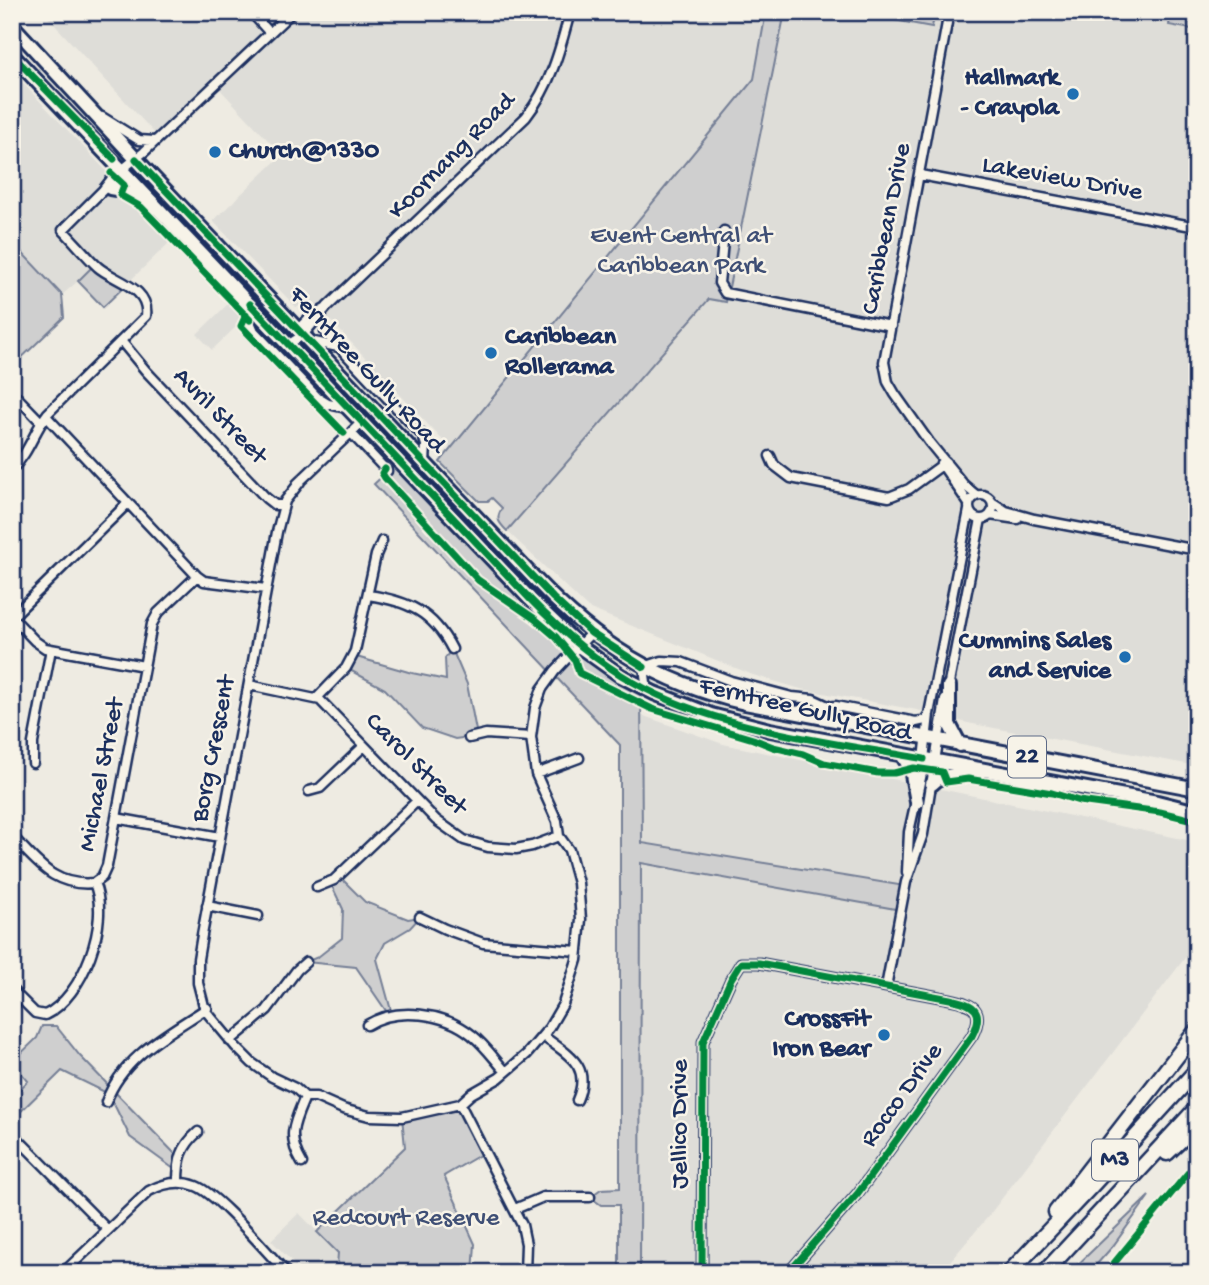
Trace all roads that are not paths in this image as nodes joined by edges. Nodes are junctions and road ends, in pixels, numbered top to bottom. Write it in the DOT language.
graph roads {
  1 [pos="251,12"];
  2 [pos="292,12"];
  3 [pos="570,12"];
  4 [pos="949,12"];
  5 [pos="12,25"];
  6 [pos="270,33"];
  7 [pos="12,55"];
  8 [pos="91,109"];
  9 [pos="156,141"];
  10 [pos="136,159"];
  11 [pos="125,171"];
  12 [pos="920,175"];
  13 [pos="107,189"];
  14 [pos="175,224"];
  15 [pos="1197,227"];
  16 [pos="724,231"];
  17 [pos="250,304"];
  18 [pos="891,326"];
  19 [pos="325,332"];
  20 [pos="304,335"];
  21 [pos="120,344"];
  22 [pos="289,344"];
  23 [pos="340,347"];
  24 [pos="12,392"];
  25 [pos="349,408"];
  26 [pos="43,419"];
  27 [pos="362,422"];
  28 [pos="351,433"];
  29 [pos="770,456"];
  30 [pos="425,463"];
  31 [pos="944,463"];
  32 [pos="12,469"];
  33 [pos="387,471"];
  34 [pos="976,495"];
  35 [pos="992,502"];
  36 [pos="127,504"];
  37 [pos="281,505"];
  38 [pos="969,507"];
  39 [pos="985,517"];
  40 [pos="1034,519"];
  41 [pos="382,541"];
  42 [pos="1197,550"];
  43 [pos="197,576"];
  44 [pos="266,592"];
  45 [pos="368,594"];
  46 [pos="12,617"];
  47 [pos="591,633"];
  48 [pos="579,646"];
  49 [pos="51,649"];
  50 [pos="452,649"];
  51 [pos="144,666"];
  52 [pos="644,667"];
  53 [pos="248,685"];
  54 [pos="948,686"];
  55 [pos="647,690"];
  56 [pos="317,698"];
  57 [pos="828,706"];
  58 [pos="857,709"];
  59 [pos="780,711"];
  60 [pos="929,714"];
  61 [pos="875,729"];
  62 [pos="531,737"];
  63 [pos="469,738"];
  64 [pos="932,740"];
  65 [pos="960,745"];
  66 [pos="364,746"];
  67 [pos="902,755"];
  68 [pos="579,758"];
  69 [pos="930,760"];
  70 [pos="33,763"];
  71 [pos="983,769"];
  72 [pos="536,774"];
  73 [pos="932,784"];
  74 [pos="1197,789"];
  75 [pos="309,791"];
  76 [pos="417,801"];
  77 [pos="917,802"];
  78 [pos="1197,812"];
  79 [pos="116,818"];
  80 [pos="12,836"];
  81 [pos="559,836"];
  82 [pos="220,837"];
  83 [pos="906,881"];
  84 [pos="94,883"];
  85 [pos="317,887"];
  86 [pos="207,906"];
  87 [pos="258,916"];
  88 [pos="420,917"];
  89 [pos="578,951"];
  90 [pos="306,962"];
  91 [pos="886,987"];
  92 [pos="12,989"];
  93 [pos="208,1008"];
  94 [pos="42,1016"];
  95 [pos="367,1025"];
  96 [pos="42,1026"];
  97 [pos="1197,1030"];
  98 [pos="543,1036"];
  99 [pos="230,1041"];
  100 [pos="1197,1070"];
  101 [pos="506,1072"];
  102 [pos="305,1097"];
  103 [pos="578,1100"];
  104 [pos="106,1102"];
  105 [pos="460,1104"];
  106 [pos="1197,1108"];
  107 [pos="1197,1125"];
  108 [pos="198,1132"];
  109 [pos="12,1133"];
  110 [pos="302,1163"];
  111 [pos="178,1182"];
  112 [pos="590,1197"];
  113 [pos="515,1209"];
  114 [pos="108,1230"];
  115 [pos="1032,1249"];
  116 [pos="12,1267"];
  117 [pos="18,1273"];
  118 [pos="63,1273"];
  119 [pos="287,1273"];
  120 [pos="525,1273"];
  121 [pos="702,1273"];
  122 [pos="788,1273"];
  123 [pos="1009,1273"];
  124 [pos="1045,1273"];
  1 -- 6 [label="street"];
  2 -- 6 [label="street"];
  3 -- 20 [label="street, Koornang Road"];
  4 -- 12 [label="street, Caribbean Drive"];
  5 -- 8 [label="main road, Ferntree Gully Road / 22"];
  6 -- 9 [label="street"];
  7 -- 11 [label="main road, Ferntree Gully Road / 22"];
  8 -- 9 [label="street"];
  8 -- 10 [label="main road, Ferntree Gully Road / 22"];
  9 -- 10 [label="street"];
  10 -- 11 [label="street"];
  10 -- 20 [label="main road, Ferntree Gully Road / 22"];
  11 -- 13 [label="street"];
  11 -- 14 [label="main road, Ferntree Gully Road / 22"];
  12 -- 15 [label="street, Lakeview Drive"];
  12 -- 18 [label="street, Caribbean Drive"];
  13 -- 14 [label="main road"];
  13 -- 21 [label="street"];
  14 -- 17 [label="main road, Ferntree Gully Road / 22"];
  16 -- 18 [label="street"];
  17 -- 22 [label="main road, Ferntree Gully Road / 22"];
  17 -- 25 [label="street"];
  18 -- 31 [label="street, Caribbean Drive"];
  19 -- 23 [label="street"];
  20 -- 22 [label="street, Koornang Road"];
  20 -- 23 [label="street, Ferntree Gully Road"];
  20 -- 30 [label="main road, Ferntree Gully Road / 22"];
  21 -- 26 [label="street"];
  21 -- 37 [label="street, Avril Street"];
  22 -- 25 [label="main road, Ferntree Gully Road / 22"];
  23 -- 30 [label="street"];
  24 -- 26 [label="street"];
  25 -- 27 [label="main road, Ferntree Gully Road / 22"];
  26 -- 32 [label="street"];
  26 -- 36 [label="street"];
  27 -- 28 [label="street, Borg Crescent"];
  27 -- 48 [label="main road, Ferntree Gully Road / 22"];
  28 -- 33 [label="street"];
  28 -- 37 [label="street, Borg Crescent"];
  29 -- 31 [label="street"];
  30 -- 47 [label="main road, Ferntree Gully Road / 22"];
  31 -- 34 [label="street, Caribbean Drive"];
  31 -- 38 [label="street, Caribbean Drive"];
  34 -- 35 [label="street"];
  34 -- 38 [label="street"];
  35 -- 39 [label="street"];
  35 -- 40 [label="street"];
  36 -- 43 [label="street"];
  36 -- 46 [label="street"];
  37 -- 44 [label="street, Borg Crescent"];
  38 -- 39 [label="street"];
  38 -- 60 [label="street"];
  39 -- 40 [label="street"];
  39 -- 54 [label="street"];
  40 -- 42 [label="street"];
  41 -- 45 [label="street"];
  43 -- 44 [label="street"];
  43 -- 51 [label="street, Michael Street"];
  44 -- 53 [label="street, Borg Crescent"];
  45 -- 50 [label="street"];
  45 -- 56 [label="street"];
  46 -- 49 [label="street"];
  47 -- 48 [label="street, Borg Crescent"];
  47 -- 52 [label="main road, Ferntree Gully Road / 22"];
  48 -- 55 [label="main road, Ferntree Gully Road / 22"];
  48 -- 62 [label="street, Borg Crescent"];
  49 -- 51 [label="street"];
  49 -- 70 [label="street"];
  51 -- 79 [label="street, Michael Street"];
  52 -- 55 [label="street"];
  52 -- 57 [label="street"];
  52 -- 59 [label="main road, Ferntree Gully Road / 22"];
  53 -- 56 [label="street"];
  53 -- 82 [label="street, Borg Crescent"];
  54 -- 64 [label="street"];
  54 -- 65 [label="main road"];
  55 -- 67 [label="main road, Ferntree Gully Road / 22"];
  56 -- 66 [label="street, Carol Street"];
  57 -- 58 [label="street"];
  57 -- 59 [label="street"];
  58 -- 60 [label="street"];
  58 -- 61 [label="street"];
  59 -- 61 [label="main road, Ferntree Gully Road / 22"];
  60 -- 64 [label="street"];
  61 -- 64 [label="main road, Ferntree Gully Road / 22"];
  62 -- 63 [label="street"];
  62 -- 72 [label="street, Borg Crescent"];
  64 -- 65 [label="main road, Ferntree Gully Road / 22"];
  64 -- 69 [label="street"];
  65 -- 74 [label="main road, Ferntree Gully Road / 22"];
  66 -- 75 [label="street"];
  66 -- 76 [label="street, Carol Street"];
  67 -- 69 [label="main road, Ferntree Gully Road / 22"];
  67 -- 77 [label="main road"];
  68 -- 72 [label="street"];
  69 -- 71 [label="main road, Ferntree Gully Road / 22"];
  69 -- 73 [label="street"];
  69 -- 77 [label="street"];
  71 -- 73 [label="main road"];
  71 -- 78 [label="main road, Ferntree Gully Road / 22"];
  72 -- 81 [label="street, Borg Crescent"];
  73 -- 83 [label="street"];
  76 -- 81 [label="street, Carol Street"];
  76 -- 85 [label="street"];
  77 -- 83 [label="street"];
  79 -- 82 [label="street"];
  79 -- 84 [label="street, Michael Street"];
  80 -- 84 [label="street"];
  81 -- 89 [label="street, Borg Crescent"];
  82 -- 86 [label="street, Borg Crescent"];
  83 -- 91 [label="street"];
  84 -- 94 [label="street, Michael Street"];
  86 -- 87 [label="street"];
  86 -- 93 [label="street, Borg Crescent"];
  88 -- 89 [label="street"];
  89 -- 98 [label="street, Borg Crescent"];
  90 -- 99 [label="street"];
  91 -- 121 [label="street, Jellico Drive"];
  91 -- 122 [label="street, Rocco Drive"];
  92 -- 94 [label="street"];
  93 -- 99 [label="street, Borg Crescent"];
  93 -- 104 [label="street"];
  94 -- 96 [label="street"];
  95 -- 101 [label="street"];
  97 -- 115 [label="highway"];
  98 -- 101 [label="street, Borg Crescent"];
  98 -- 103 [label="street"];
  99 -- 102 [label="street, Borg Crescent"];
  100 -- 115 [label="highway, M3"];
  101 -- 105 [label="street, Borg Crescent"];
  102 -- 105 [label="street, Borg Crescent"];
  102 -- 110 [label="street"];
  105 -- 113 [label="street"];
  106 -- 124 [label="highway, M3"];
  107 -- 124 [label="highway"];
  108 -- 111 [label="street"];
  109 -- 114 [label="street"];
  111 -- 114 [label="street"];
  111 -- 119 [label="street"];
  112 -- 113 [label="street"];
  113 -- 120 [label="street"];
  114 -- 118 [label="street"];
  115 -- 123 [label="highway, M3"];
  116 -- 117 [label="street"];
}
